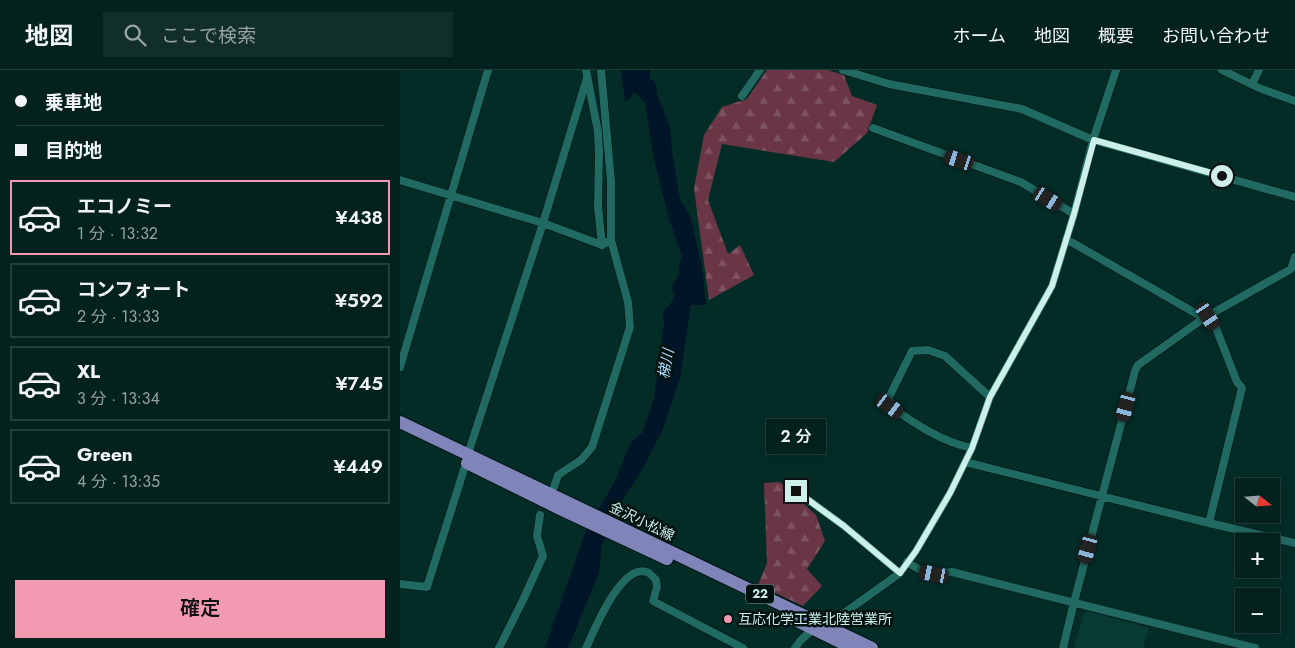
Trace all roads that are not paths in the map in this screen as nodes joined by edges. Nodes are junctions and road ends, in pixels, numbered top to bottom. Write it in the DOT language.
graph roads {
  1 [pos="488,70"];
  2 [pos="601,70"];
  3 [pos="760,70"];
  4 [pos="843,70"];
  5 [pos="1116,70"];
  6 [pos="1222,70"];
  7 [pos="1259,70"];
  8 [pos="586,74"];
  9 [pos="1252,84"];
  10 [pos="742,96"];
  11 [pos="1295,101"];
  12 [pos="873,128"];
  13 [pos="1094,140"];
  14 [pos="400,180"];
  15 [pos="451,197"];
  16 [pos="1295,197"];
  17 [pos="1074,214"];
  18 [pos="543,223"];
  19 [pos="1066,239"];
  20 [pos="611,240"];
  21 [pos="602,245"];
  22 [pos="1295,257"];
  23 [pos="1206,317"];
  24 [pos="400,367"];
  25 [pos="990,397"];
  26 [pos="400,422"];
  27 [pos="400,431"];
  28 [pos="972,448"];
  29 [pos="467,459"];
  30 [pos="965,462"];
  31 [pos="554,487"];
  32 [pos="796,491"];
  33 [pos="1103,496"];
  34 [pos="540,515"];
  35 [pos="1209,523"];
  36 [pos="1295,543"];
  37 [pos="907,562"];
  38 [pos="900,573"];
  39 [pos="400,584"];
  40 [pos="1074,602"];
  41 [pos="820,627"];
  42 [pos="499,648"];
  43 [pos="586,648"];
  44 [pos="743,648"];
  45 [pos="795,648"];
  46 [pos="852,648"];
  47 [pos="872,648"];
  48 [pos="1063,648"];
  49 [pos="1255,648"];
  1 -- 15 [label="street"];
  2 -- 20 [label="street"];
  3 -- 10 [label="street"];
  4 -- 13 [label="street"];
  5 -- 13 [label="street"];
  6 -- 9 [label="street"];
  7 -- 9 [label="street"];
  8 -- 18 [label="street"];
  8 -- 21 [label="street"];
  9 -- 11 [label="street"];
  12 -- 17 [label="street"];
  13 -- 16 [label="street"];
  13 -- 17 [label="street"];
  14 -- 15 [label="street"];
  15 -- 18 [label="street"];
  15 -- 24 [label="street"];
  17 -- 19 [label="street"];
  18 -- 21 [label="street"];
  18 -- 29 [label="street"];
  19 -- 23 [label="street"];
  19 -- 25 [label="street"];
  20 -- 21 [label="street"];
  20 -- 31 [label="street"];
  22 -- 23 [label="street"];
  23 -- 33 [label="street"];
  23 -- 35 [label="street"];
  25 -- 28 [label="street"];
  25 -- 28 [label="street"];
  26 -- 29 [label="main road, 金沢小松線 / 22"];
  27 -- 29 [label="main road, 金沢小松線 / 22"];
  28 -- 30 [label="street"];
  29 -- 39 [label="street"];
  29 -- 41 [label="main road, 金沢小松線 / 22"];
  30 -- 33 [label="street"];
  30 -- 37 [label="street"];
  32 -- 38 [label="street"];
  33 -- 35 [label="street"];
  33 -- 40 [label="street"];
  34 -- 42 [label="street"];
  35 -- 36 [label="street"];
  37 -- 38 [label="street"];
  37 -- 40 [label="street"];
  38 -- 41 [label="street"];
  40 -- 48 [label="street"];
  40 -- 49 [label="street"];
  41 -- 45 [label="street"];
  41 -- 46 [label="main road, 金沢小松線 / 22"];
  41 -- 47 [label="main road, 金沢小松線 / 22"];
  43 -- 44 [label="street"];
}
